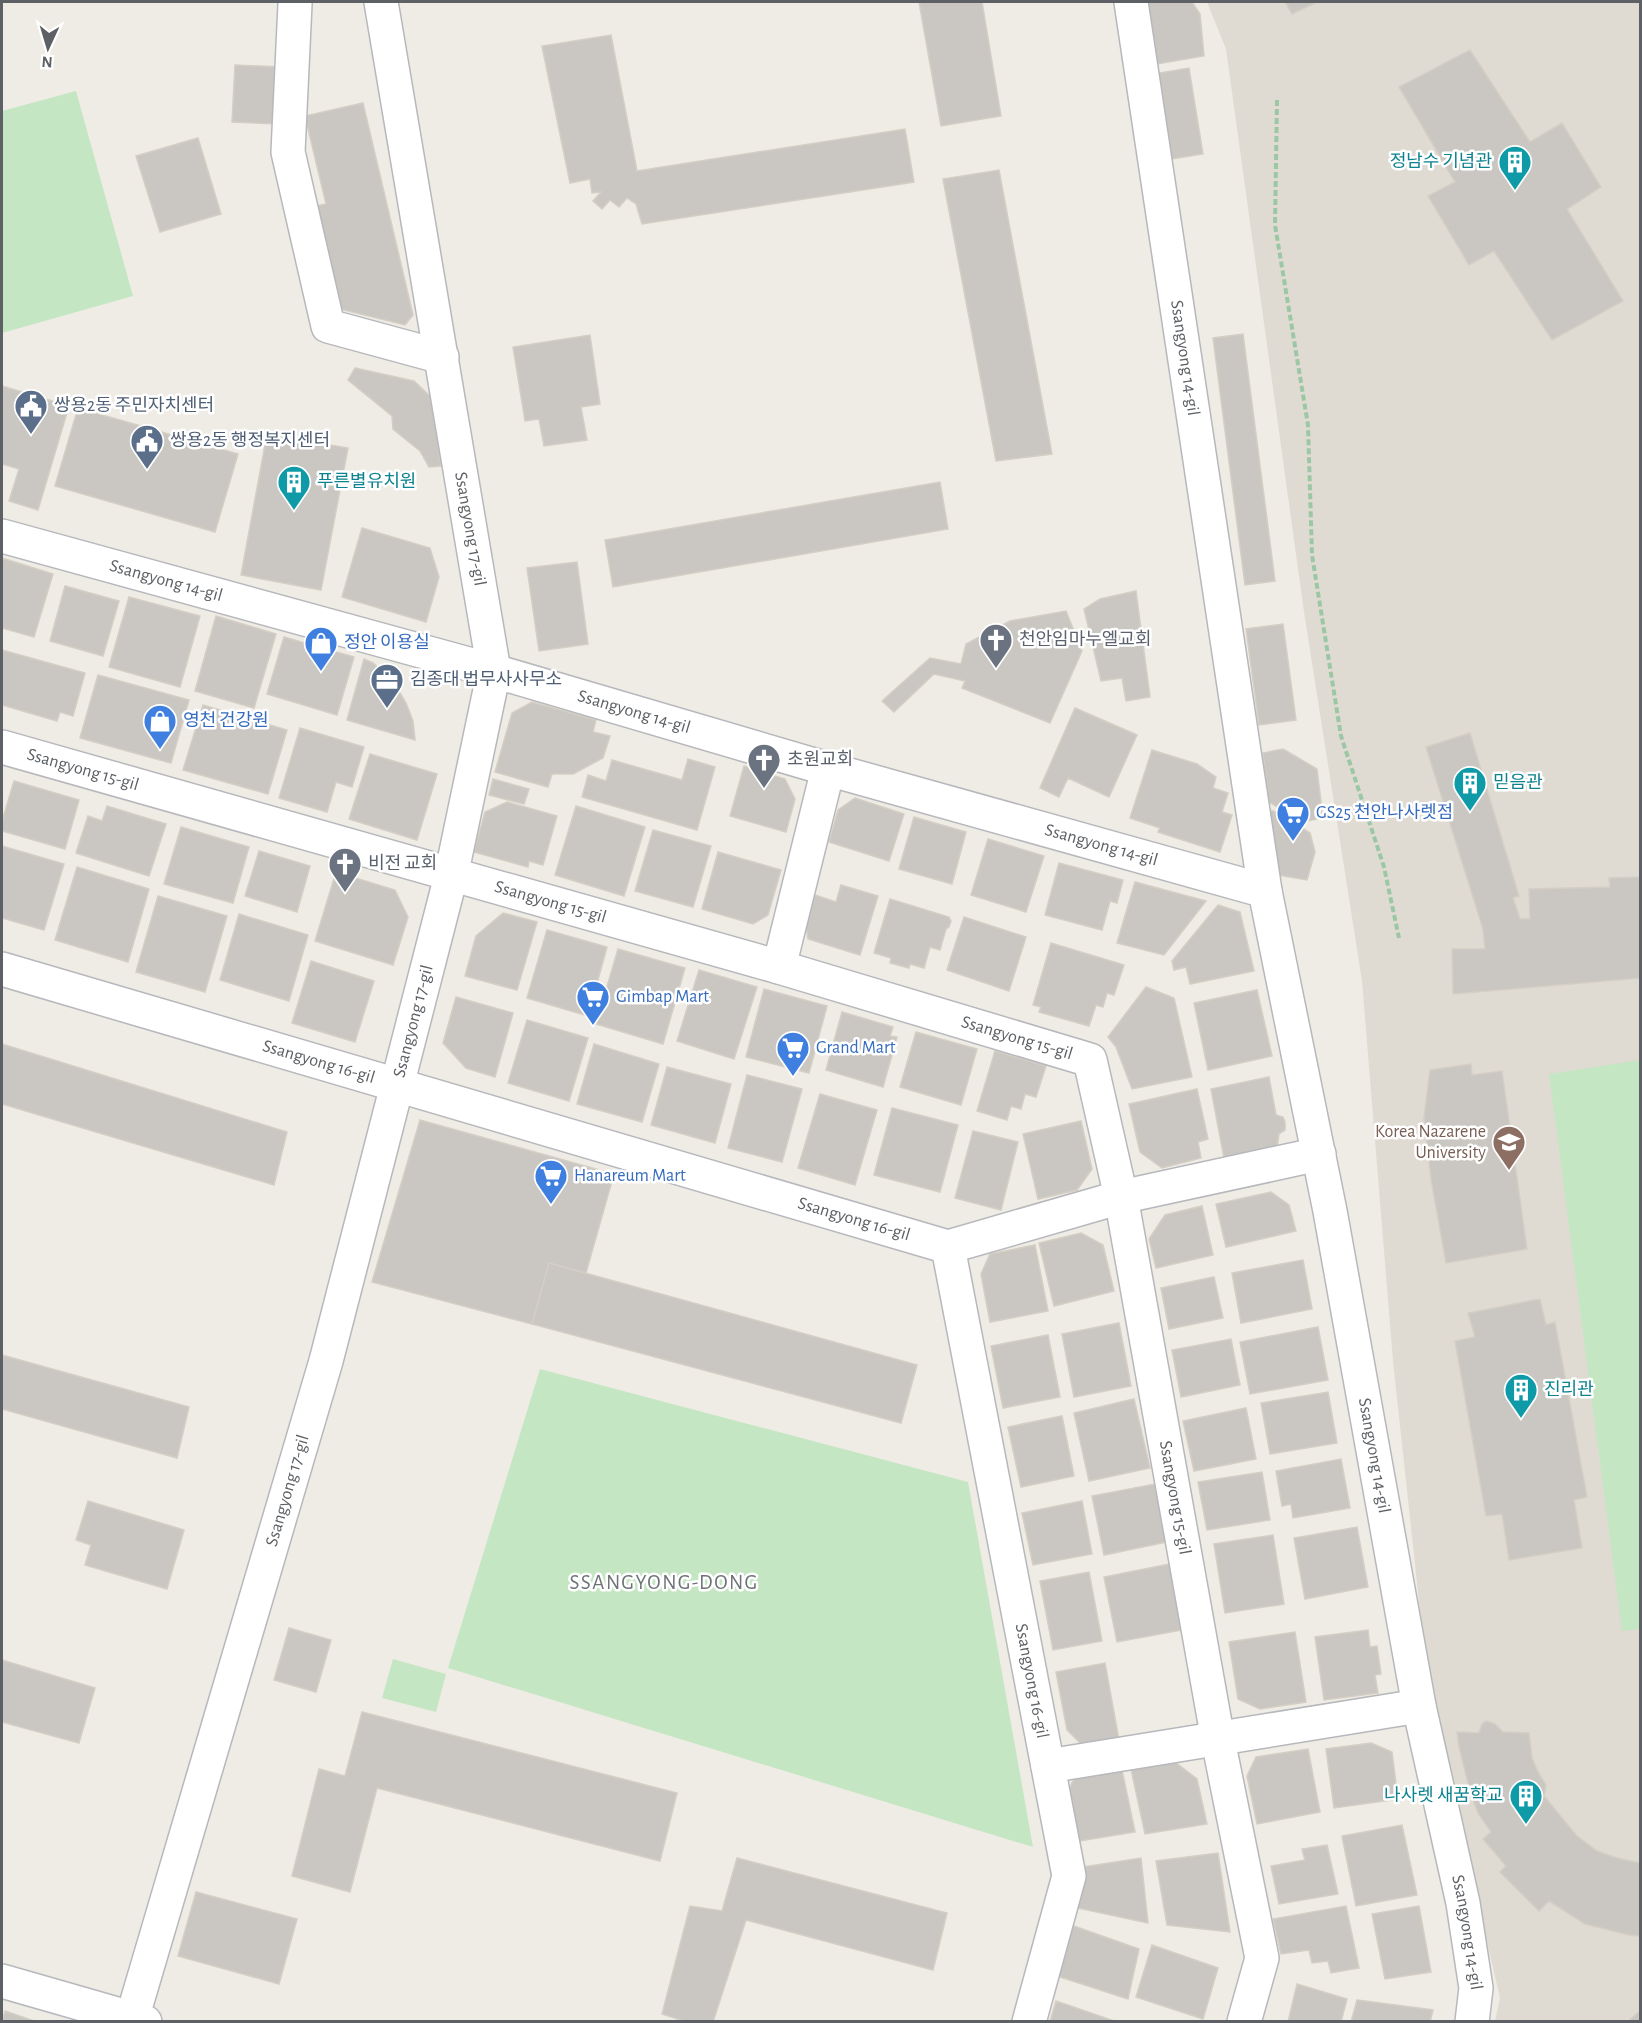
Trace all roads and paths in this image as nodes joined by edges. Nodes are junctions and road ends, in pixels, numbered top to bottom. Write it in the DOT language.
graph roads {
  1 [pos="381,2"];
  2 [pos="1131,2"];
  3 [pos="296,4"];
  4 [pos="1277,100"];
  5 [pos="441,357"];
  6 [pos="2,536"];
  7 [pos="494,671"];
  8 [pos="2,747"];
  9 [pos="828,769"];
  10 [pos="451,876"];
  11 [pos="1265,891"];
  12 [pos="1399,938"];
  13 [pos="779,968"];
  14 [pos="2,969"];
  15 [pos="397,1086"];
  16 [pos="1319,1154"];
  17 [pos="1121,1197"];
  18 [pos="948,1247"];
  19 [pos="1419,1706"];
  20 [pos="1218,1740"];
  21 [pos="1048,1766"];
  22 [pos="2,1981"];
  23 [pos="136,2020"];
  24 [pos="1029,2022"];
  25 [pos="1244,2022"];
  26 [pos="1472,2022"];
  1 -- 5 [label="street, Ssangyong 17-gil"];
  2 -- 11 [label="street, Ssangyong 14-gil"];
  3 -- 5 [label="street"];
  4 -- 12 [label="path"];
  5 -- 7 [label="street, Ssangyong 17-gil"];
  6 -- 7 [label="street, Ssangyong 14-gil"];
  7 -- 9 [label="street, Ssangyong 14-gil"];
  7 -- 10 [label="street, Ssangyong 17-gil"];
  8 -- 10 [label="street, Ssangyong 15-gil"];
  9 -- 11 [label="street, Ssangyong 14-gil"];
  9 -- 13 [label="street"];
  10 -- 13 [label="street, Ssangyong 15-gil"];
  10 -- 15 [label="street, Ssangyong 17-gil"];
  11 -- 16 [label="street, Ssangyong 14-gil"];
  13 -- 17 [label="street, Ssangyong 15-gil"];
  14 -- 15 [label="street, Ssangyong 16-gil"];
  15 -- 18 [label="street, Ssangyong 16-gil"];
  15 -- 23 [label="street, Ssangyong 17-gil"];
  16 -- 17 [label="street"];
  16 -- 19 [label="street, Ssangyong 14-gil"];
  17 -- 18 [label="street"];
  17 -- 20 [label="street, Ssangyong 15-gil"];
  18 -- 21 [label="street, Ssangyong 16-gil"];
  19 -- 20 [label="street"];
  19 -- 26 [label="street, Ssangyong 14-gil"];
  20 -- 21 [label="street"];
  20 -- 25 [label="street, Ssangyong 15-gil"];
  21 -- 24 [label="street, Ssangyong 16-gil"];
  22 -- 23 [label="street"];
}
